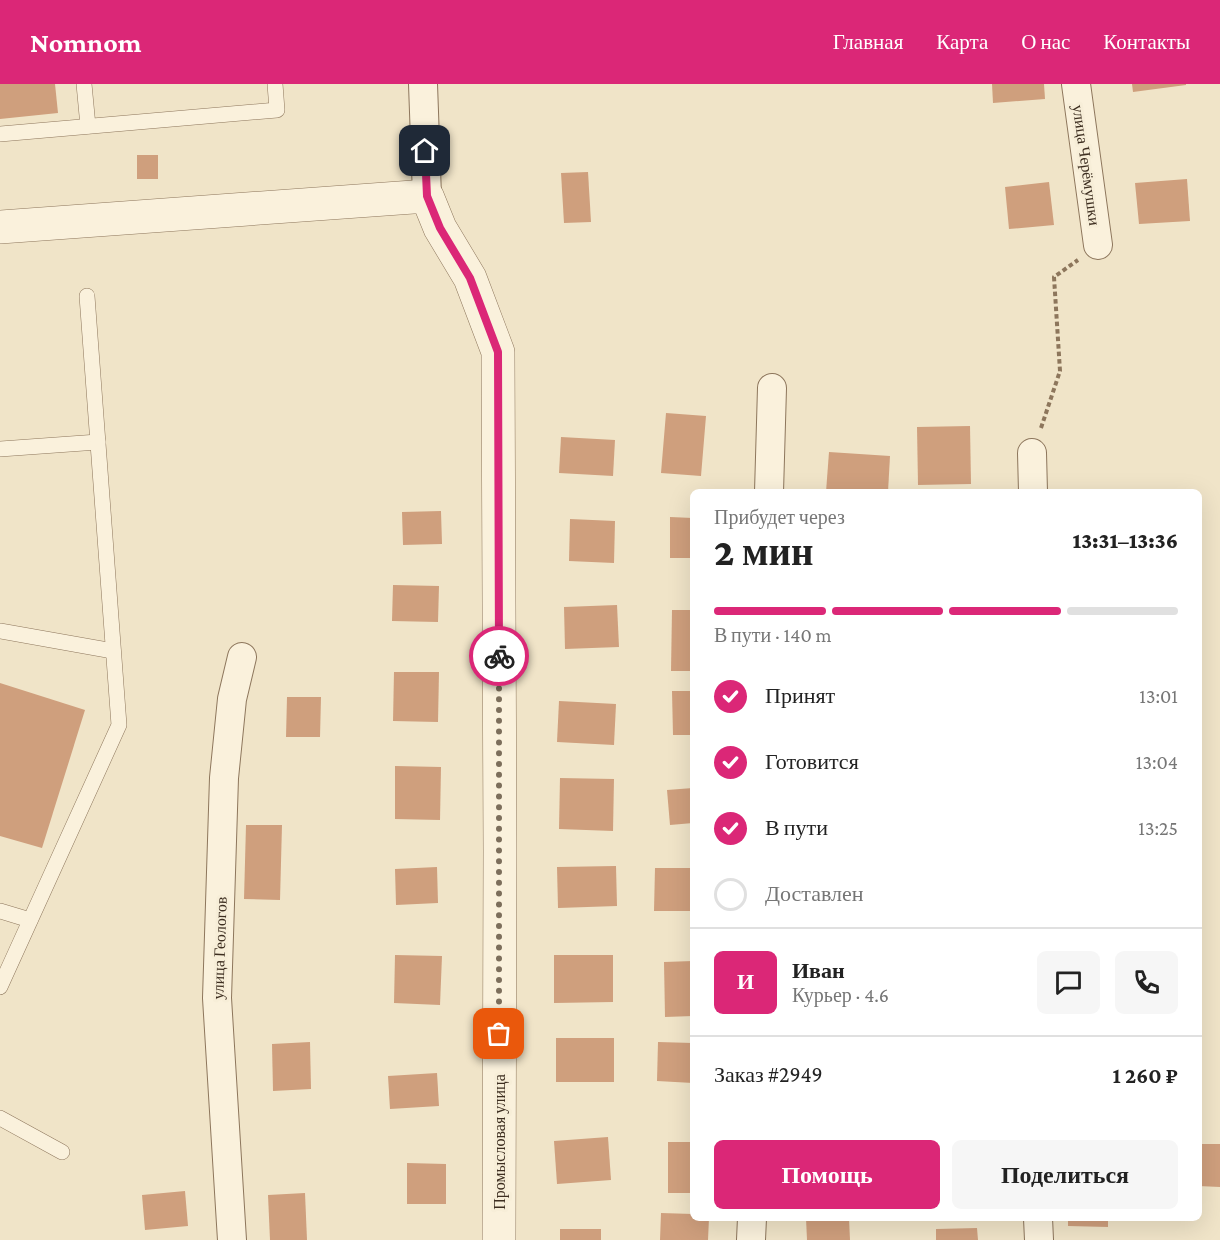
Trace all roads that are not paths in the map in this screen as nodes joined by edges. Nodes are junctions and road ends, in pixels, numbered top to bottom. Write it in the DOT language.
graph roads {
  1 [pos="84,84"];
  2 [pos="275,84"];
  3 [pos="423,84"];
  4 [pos="1076,84"];
  5 [pos="88,126"];
  6 [pos="0,134"];
  7 [pos="427,196"];
  8 [pos="0,227"];
  9 [pos="1098,245"];
  10 [pos="87,296"];
  11 [pos="772,388"];
  12 [pos="98,442"];
  13 [pos="0,449"];
  14 [pos="1032,453"];
  15 [pos="769,489"];
  16 [pos="1033,489"];
  17 [pos="0,631"];
  18 [pos="113,651"];
  19 [pos="242,657"];
  20 [pos="0,911"];
  21 [pos="30,920"];
  22 [pos="0,987"];
  23 [pos="0,1118"];
  24 [pos="62,1152"];
  25 [pos="752,1221"];
  26 [pos="1038,1221"];
  27 [pos="232,1240"];
  28 [pos="499,1240"];
  29 [pos="751,1240"];
  30 [pos="1039,1240"];
  1 -- 5 [label="lane"];
  2 -- 5 [label="lane"];
  3 -- 7 [label="street"];
  4 -- 9 [label="street, улица Черёмушки"];
  5 -- 6 [label="lane"];
  7 -- 8 [label="street"];
  7 -- 28 [label="street, Промысловая улица"];
  10 -- 12 [label="lane"];
  11 -- 15 [label="street"];
  12 -- 13 [label="lane"];
  12 -- 18 [label="lane"];
  14 -- 16 [label="street"];
  17 -- 18 [label="lane"];
  18 -- 21 [label="lane"];
  19 -- 27 [label="street, улица Геологов"];
  20 -- 21 [label="lane"];
  21 -- 22 [label="lane"];
  23 -- 24 [label="lane"];
  25 -- 29 [label="street"];
  26 -- 30 [label="street"];
}
